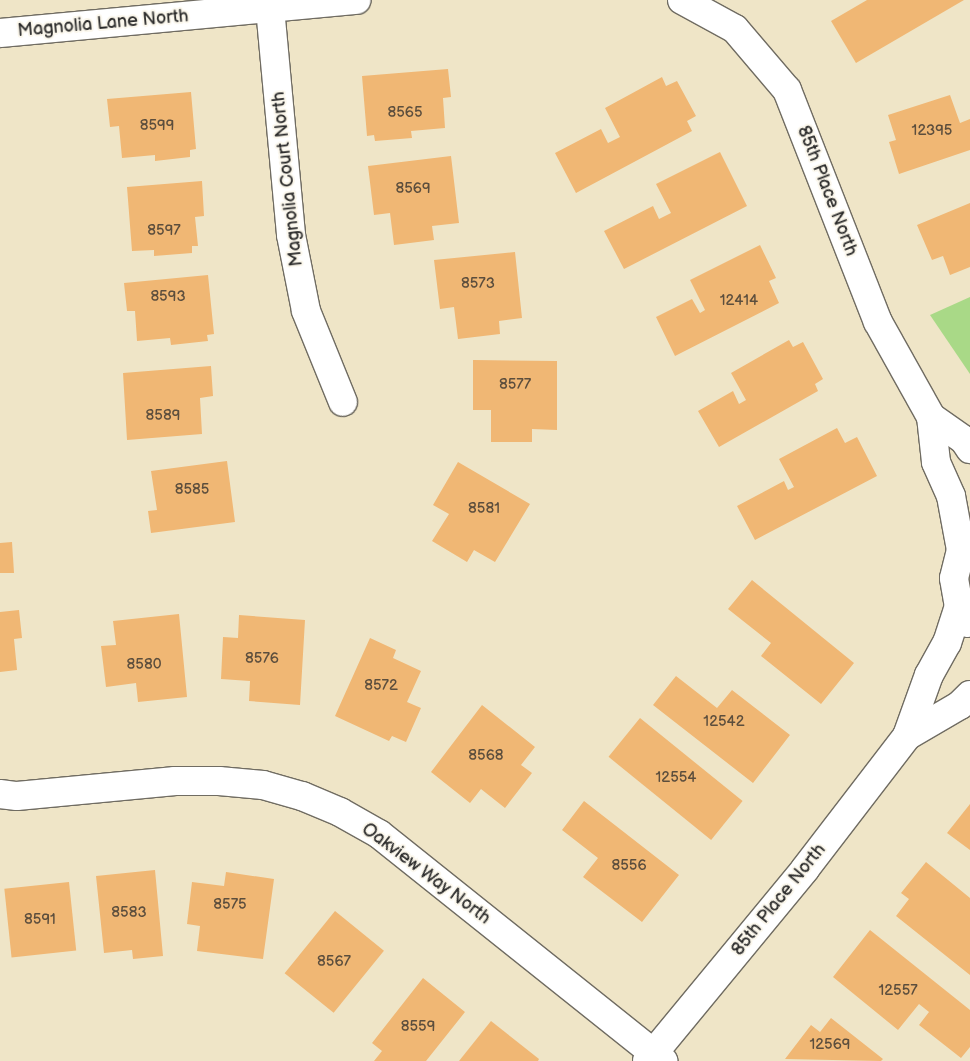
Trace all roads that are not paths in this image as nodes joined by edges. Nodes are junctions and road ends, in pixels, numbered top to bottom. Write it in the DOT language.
graph roads {
  1 [pos="356,0"];
  2 [pos="682,0"];
  3 [pos="270,8"];
  4 [pos="0,33"];
  5 [pos="343,402"];
  6 [pos="931,417"];
  7 [pos="970,449"];
  8 [pos="966,544"];
  9 [pos="964,617"];
  10 [pos="970,695"];
  11 [pos="907,736"];
  12 [pos="0,794"];
  13 [pos="654,1058"];
  1 -- 3 [label="street, Magnolia Lane North"];
  2 -- 6 [label="street, 85th Place North"];
  3 -- 4 [label="street, Magnolia Lane North"];
  3 -- 5 [label="street, Magnolia Court North"];
  6 -- 7 [label="street, 85th Place North"];
  6 -- 8 [label="street, 85th Place North"];
  8 -- 9 [label="street"];
  9 -- 11 [label="street, 85th Place North"];
  10 -- 11 [label="street, 85th Place North"];
  11 -- 13 [label="street, 85th Place North"];
  12 -- 13 [label="street, Oakview Way North"];
}
